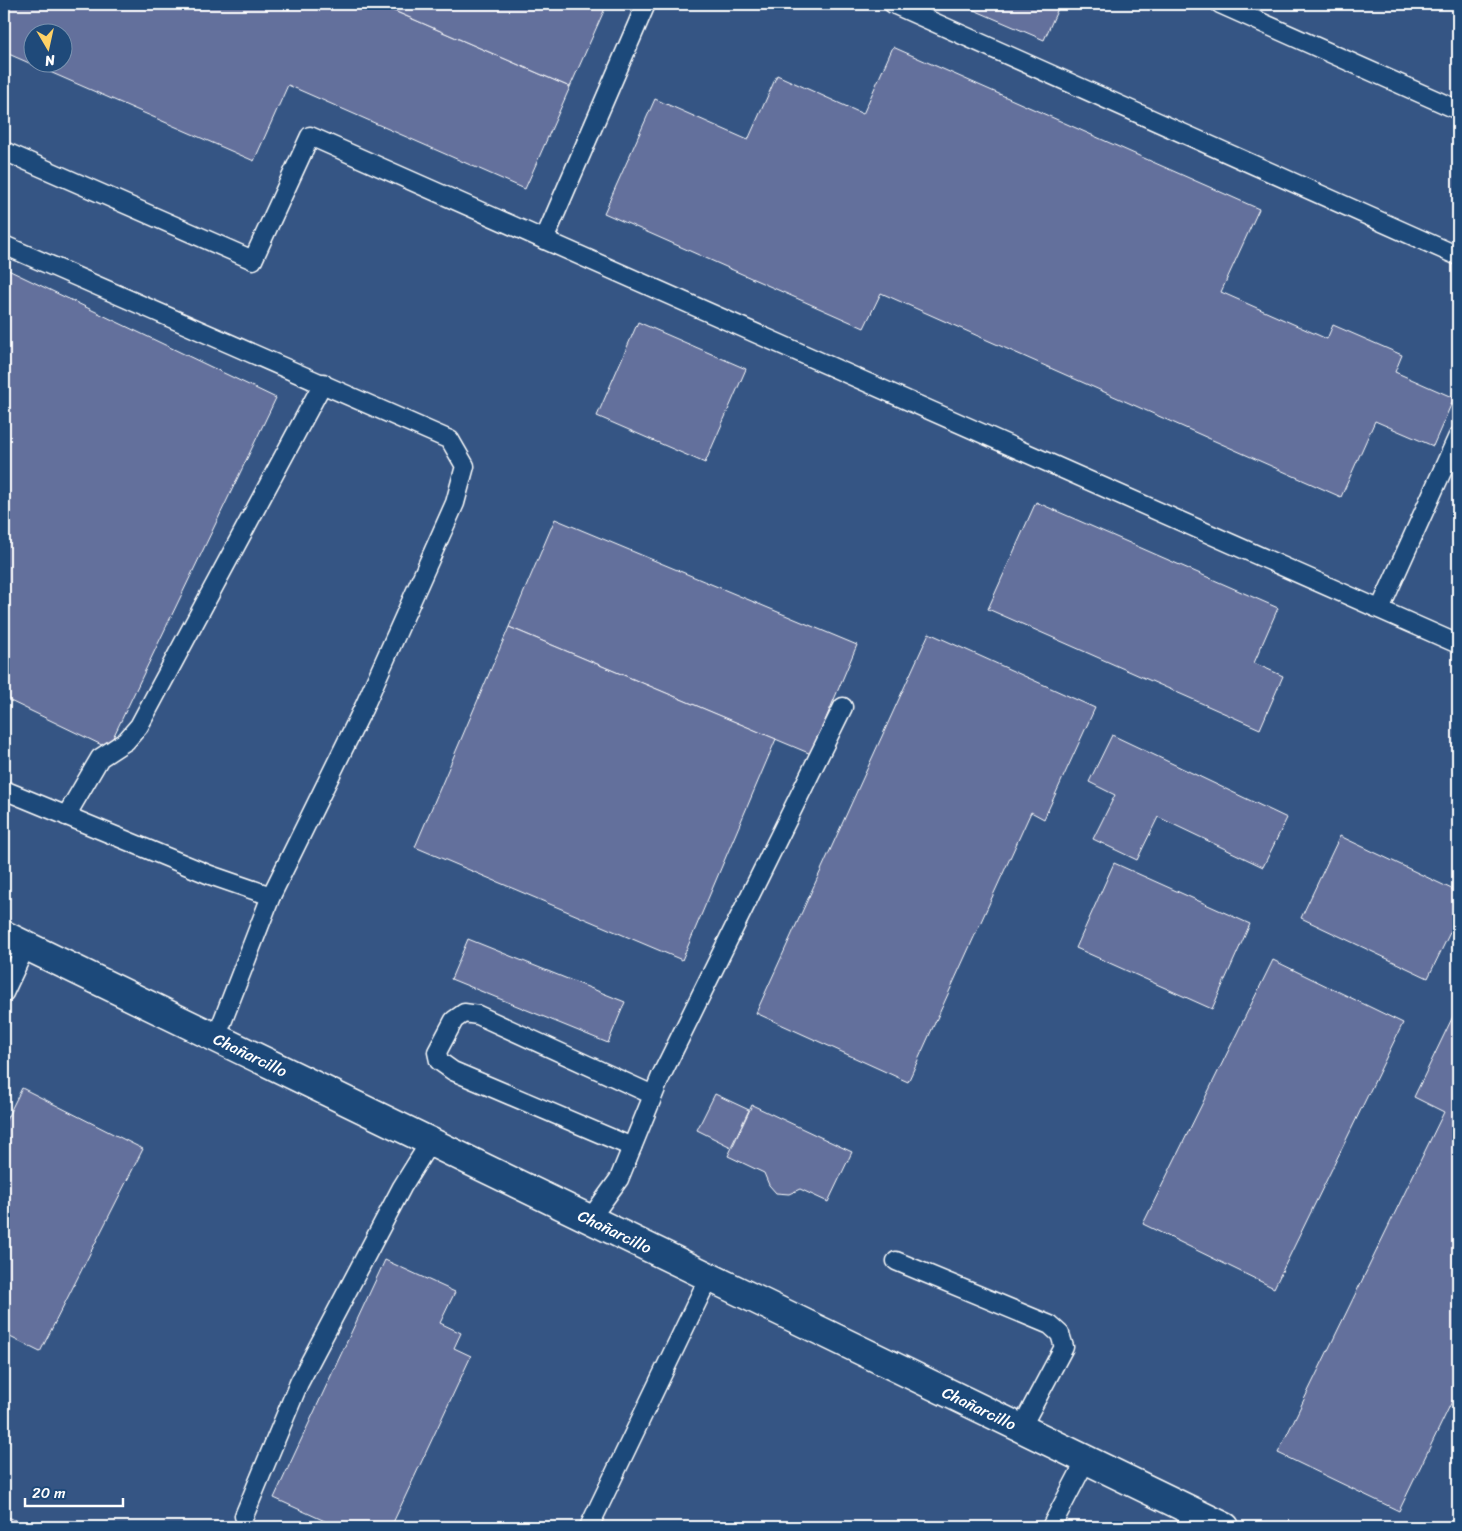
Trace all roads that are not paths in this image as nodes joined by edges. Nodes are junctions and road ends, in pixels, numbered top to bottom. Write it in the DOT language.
graph roads {
  1 [pos="646,4"];
  2 [pos="893,4"];
  3 [pos="1220,4"];
  4 [pos="1458,110"];
  5 [pos="4,151"];
  6 [pos="544,240"];
  7 [pos="4,245"];
  8 [pos="1458,256"];
  9 [pos="323,383"];
  10 [pos="1458,436"];
  11 [pos="1380,609"];
  12 [pos="1458,644"];
  13 [pos="843,707"];
  14 [pos="4,790"];
  15 [pos="66,816"];
  16 [pos="271,896"];
  17 [pos="15,940"];
  18 [pos="4,994"];
  19 [pos="216,1038"];
  20 [pos="653,1095"];
  21 [pos="430,1142"];
  22 [pos="632,1146"];
  23 [pos="590,1219"];
  24 [pos="896,1261"];
  25 [pos="709,1277"];
  26 [pos="1021,1428"];
  27 [pos="1086,1460"];
  28 [pos="244,1516"];
  29 [pos="589,1527"];
  30 [pos="1051,1527"];
  31 [pos="1225,1527"];
  1 -- 6 [label="lane"];
  2 -- 8 [label="lane"];
  3 -- 4 [label="lane"];
  5 -- 6 [label="lane"];
  6 -- 11 [label="lane"];
  7 -- 9 [label="lane"];
  9 -- 15 [label="lane"];
  9 -- 16 [label="lane"];
  10 -- 11 [label="lane"];
  11 -- 12 [label="lane"];
  13 -- 20 [label="lane"];
  14 -- 15 [label="lane"];
  15 -- 16 [label="lane"];
  16 -- 19 [label="lane"];
  17 -- 18 [label="lane"];
  17 -- 19 [label="street, Chañarcillo"];
  19 -- 21 [label="street, Chañarcillo"];
  20 -- 22 [label="lane"];
  20 -- 22 [label="lane"];
  21 -- 23 [label="street, Chañarcillo"];
  21 -- 28 [label="lane"];
  22 -- 23 [label="lane"];
  23 -- 25 [label="street, Chañarcillo"];
  24 -- 26 [label="lane"];
  25 -- 26 [label="street, Chañarcillo"];
  25 -- 29 [label="lane"];
  26 -- 27 [label="street, Chañarcillo"];
  27 -- 30 [label="lane"];
  27 -- 31 [label="street, Chañarcillo"];
}
